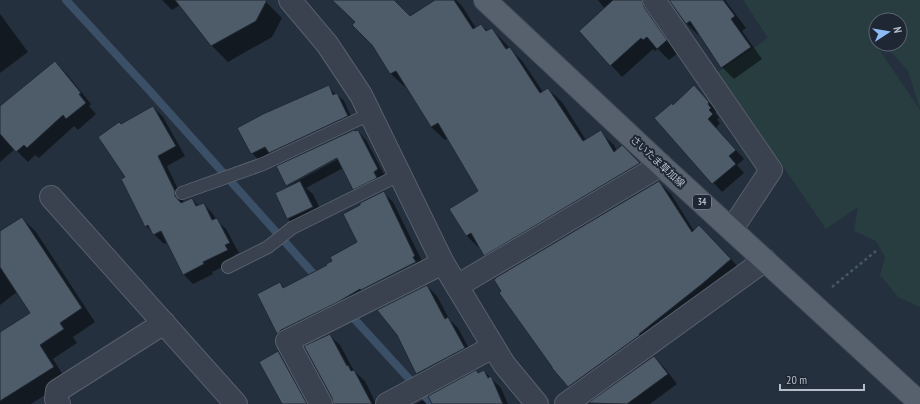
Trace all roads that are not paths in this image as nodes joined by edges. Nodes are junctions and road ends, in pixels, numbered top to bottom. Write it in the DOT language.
graph roads {
  1 [pos="290,0"];
  2 [pos="484,0"];
  3 [pos="654,0"];
  4 [pos="370,114"];
  5 [pos="661,165"];
  6 [pos="399,175"];
  7 [pos="182,193"];
  8 [pos="50,197"];
  9 [pos="732,229"];
  10 [pos="765,260"];
  11 [pos="443,263"];
  12 [pos="228,267"];
  13 [pos="457,286"];
  14 [pos="164,323"];
  15 [pos="493,348"];
  16 [pos="920,403"];
  17 [pos="59,404"];
  18 [pos="236,404"];
  19 [pos="321,404"];
  20 [pos="387,404"];
  21 [pos="537,404"];
  22 [pos="566,404"];
  1 -- 4 [label="street"];
  2 -- 5 [label="main road, さいたま草加線 / 34"];
  3 -- 9 [label="street"];
  4 -- 6 [label="street"];
  4 -- 7 [label="lane"];
  5 -- 9 [label="main road, さいたま草加線 / 34"];
  5 -- 13 [label="street"];
  6 -- 11 [label="street"];
  6 -- 12 [label="lane"];
  8 -- 14 [label="street"];
  9 -- 10 [label="main road, さいたま草加線 / 34"];
  10 -- 16 [label="main road, さいたま草加線 / 34"];
  10 -- 22 [label="street"];
  11 -- 13 [label="street"];
  11 -- 19 [label="street"];
  13 -- 15 [label="street"];
  14 -- 17 [label="street"];
  14 -- 18 [label="street"];
  15 -- 20 [label="street"];
  15 -- 21 [label="street"];
}
